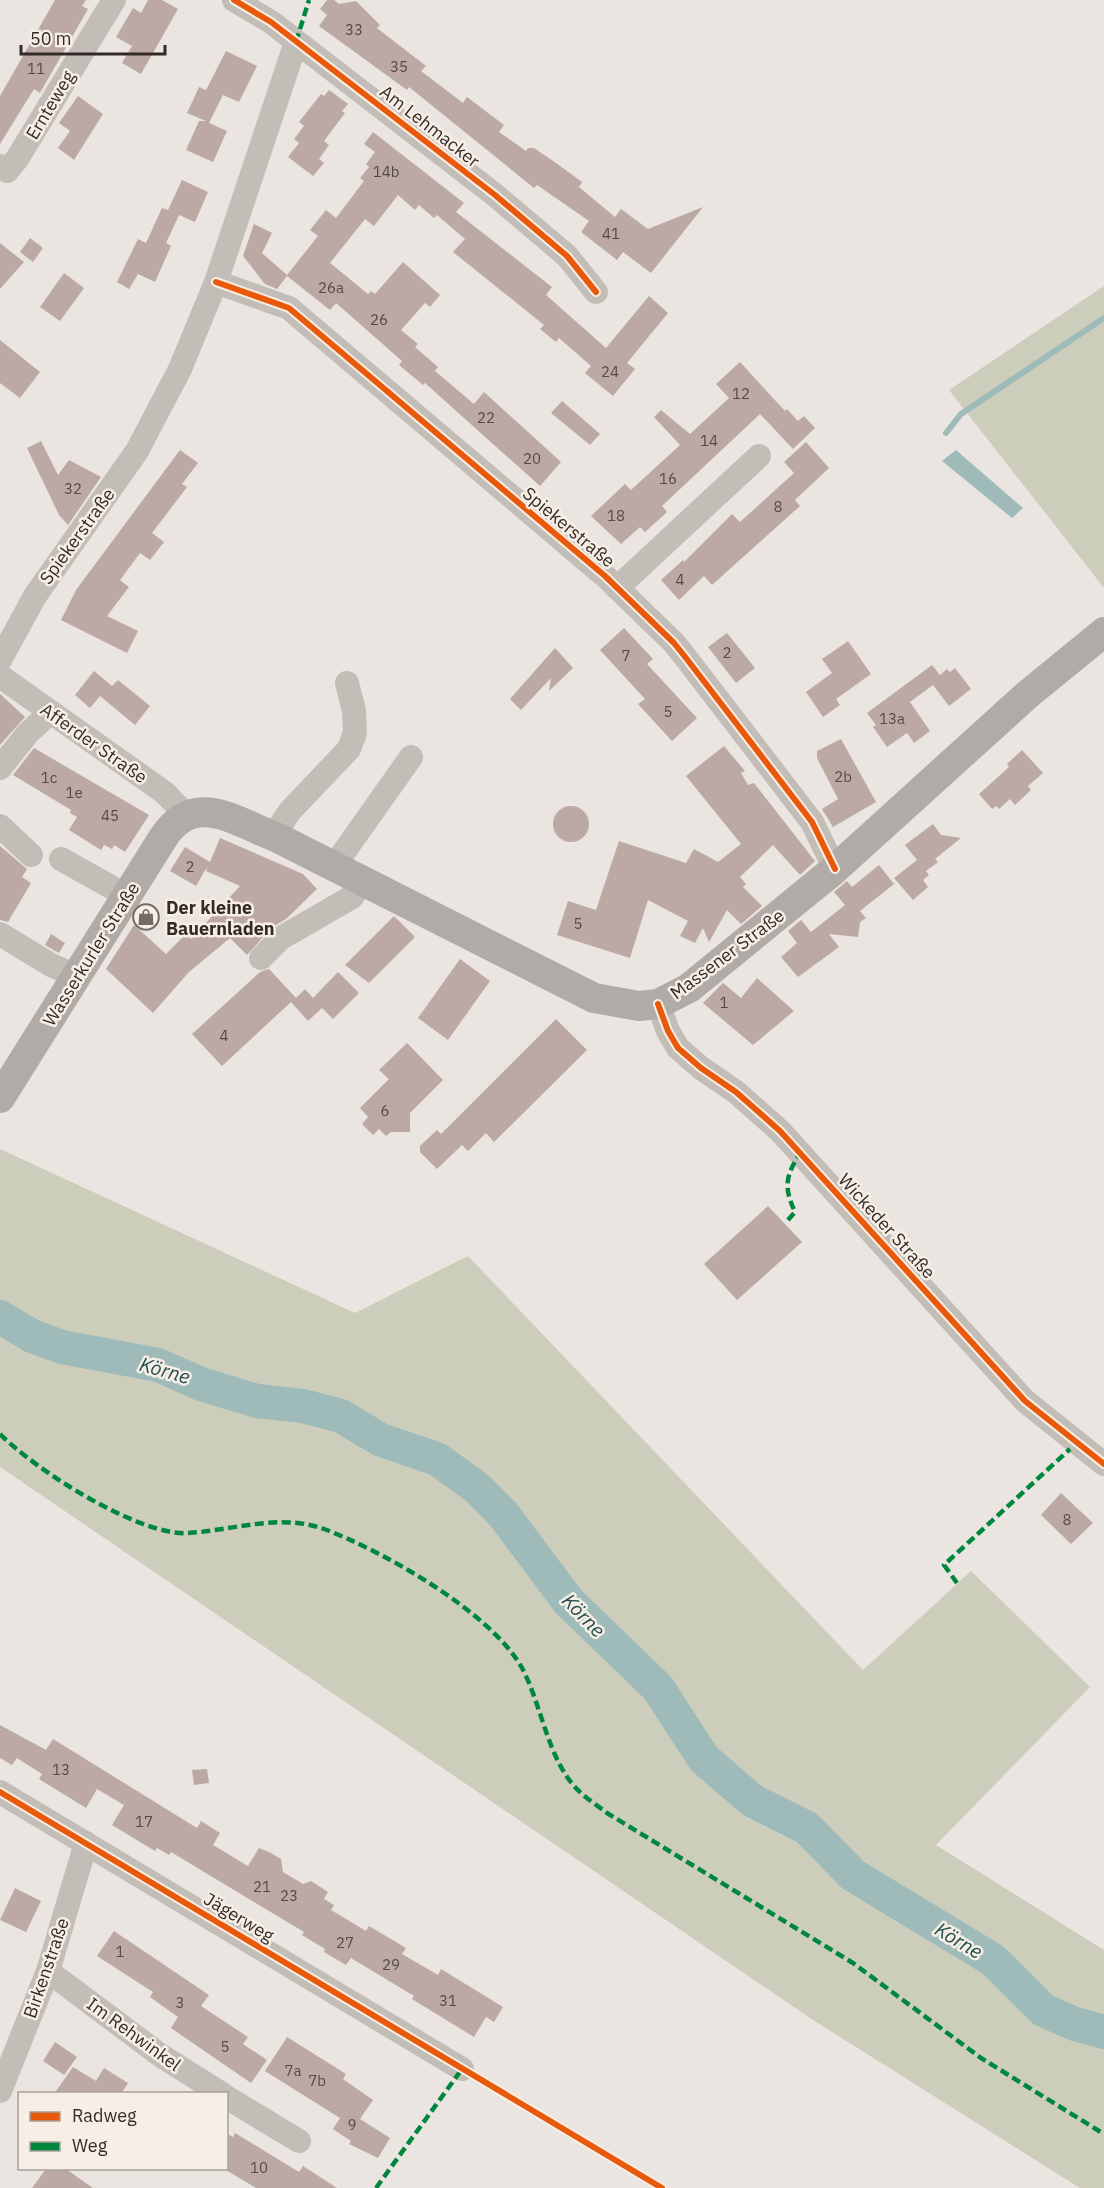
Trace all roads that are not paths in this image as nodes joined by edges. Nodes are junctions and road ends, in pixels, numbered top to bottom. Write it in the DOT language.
graph roads {
  1 [pos="114,0"];
  2 [pos="234,0"];
  3 [pos="296,42"];
  4 [pos="0,166"];
  5 [pos="216,282"];
  6 [pos="596,292"];
  7 [pos="759,456"];
  8 [pos="617,588"];
  9 [pos="1104,632"];
  10 [pos="0,660"];
  11 [pos="0,676"];
  12 [pos="347,683"];
  13 [pos="51,712"];
  14 [pos="411,757"];
  15 [pos="0,768"];
  16 [pos="185,814"];
  17 [pos="0,825"];
  18 [pos="273,836"];
  19 [pos="31,855"];
  20 [pos="62,859"];
  21 [pos="334,866"];
  22 [pos="835,869"];
  23 [pos="364,880"];
  24 [pos="127,896"];
  25 [pos="0,934"];
  26 [pos="261,958"];
  27 [pos="78,977"];
  28 [pos="658,1004"];
  29 [pos="0,1098"];
  30 [pos="1104,1464"];
  31 [pos="0,1792"];
  32 [pos="86,1843"];
  33 [pos="48,1971"];
  34 [pos="6,2063"];
  35 [pos="462,2069"];
  36 [pos="0,2091"];
  37 [pos="219,2092"];
  38 [pos="228,2098"];
  39 [pos="299,2141"];
  1 -- 4 [label="street, Ernteweg"];
  2 -- 3 [label="street, Am Lehmacker"];
  3 -- 5 [label="street, Spiekerstraße"];
  3 -- 6 [label="street, Am Lehmacker"];
  5 -- 8 [label="street, Spiekerstraße"];
  5 -- 10 [label="street, Spiekerstraße"];
  7 -- 8 [label="street"];
  8 -- 22 [label="street, Spiekerstraße"];
  9 -- 22 [label="main road, Massener Straße"];
  11 -- 13 [label="street, Afferder Straße"];
  12 -- 18 [label="street"];
  13 -- 15 [label="street"];
  13 -- 16 [label="street, Afferder Straße"];
  14 -- 21 [label="street"];
  16 -- 18 [label="main road, Massener Straße"];
  16 -- 24 [label="main road, Wasserkurler Straße"];
  17 -- 19 [label="street"];
  18 -- 21 [label="main road, Massener Straße"];
  20 -- 24 [label="street"];
  21 -- 23 [label="main road, Massener Straße"];
  22 -- 28 [label="main road, Massener Straße"];
  23 -- 26 [label="street"];
  23 -- 28 [label="main road, Massener Straße"];
  24 -- 27 [label="main road, Wasserkurler Straße"];
  25 -- 27 [label="street"];
  27 -- 29 [label="main road, Wasserkurler Straße"];
  28 -- 30 [label="street, Wickeder Straße"];
  31 -- 32 [label="street, Jägerweg"];
  32 -- 33 [label="street, Birkenstraße"];
  32 -- 35 [label="street, Jägerweg"];
  33 -- 34 [label="street, Birkenstraße"];
  33 -- 37 [label="street, Im Rehwinkel"];
  34 -- 36 [label="street, Birkenstraße"];
  38 -- 39 [label="street"];
}
